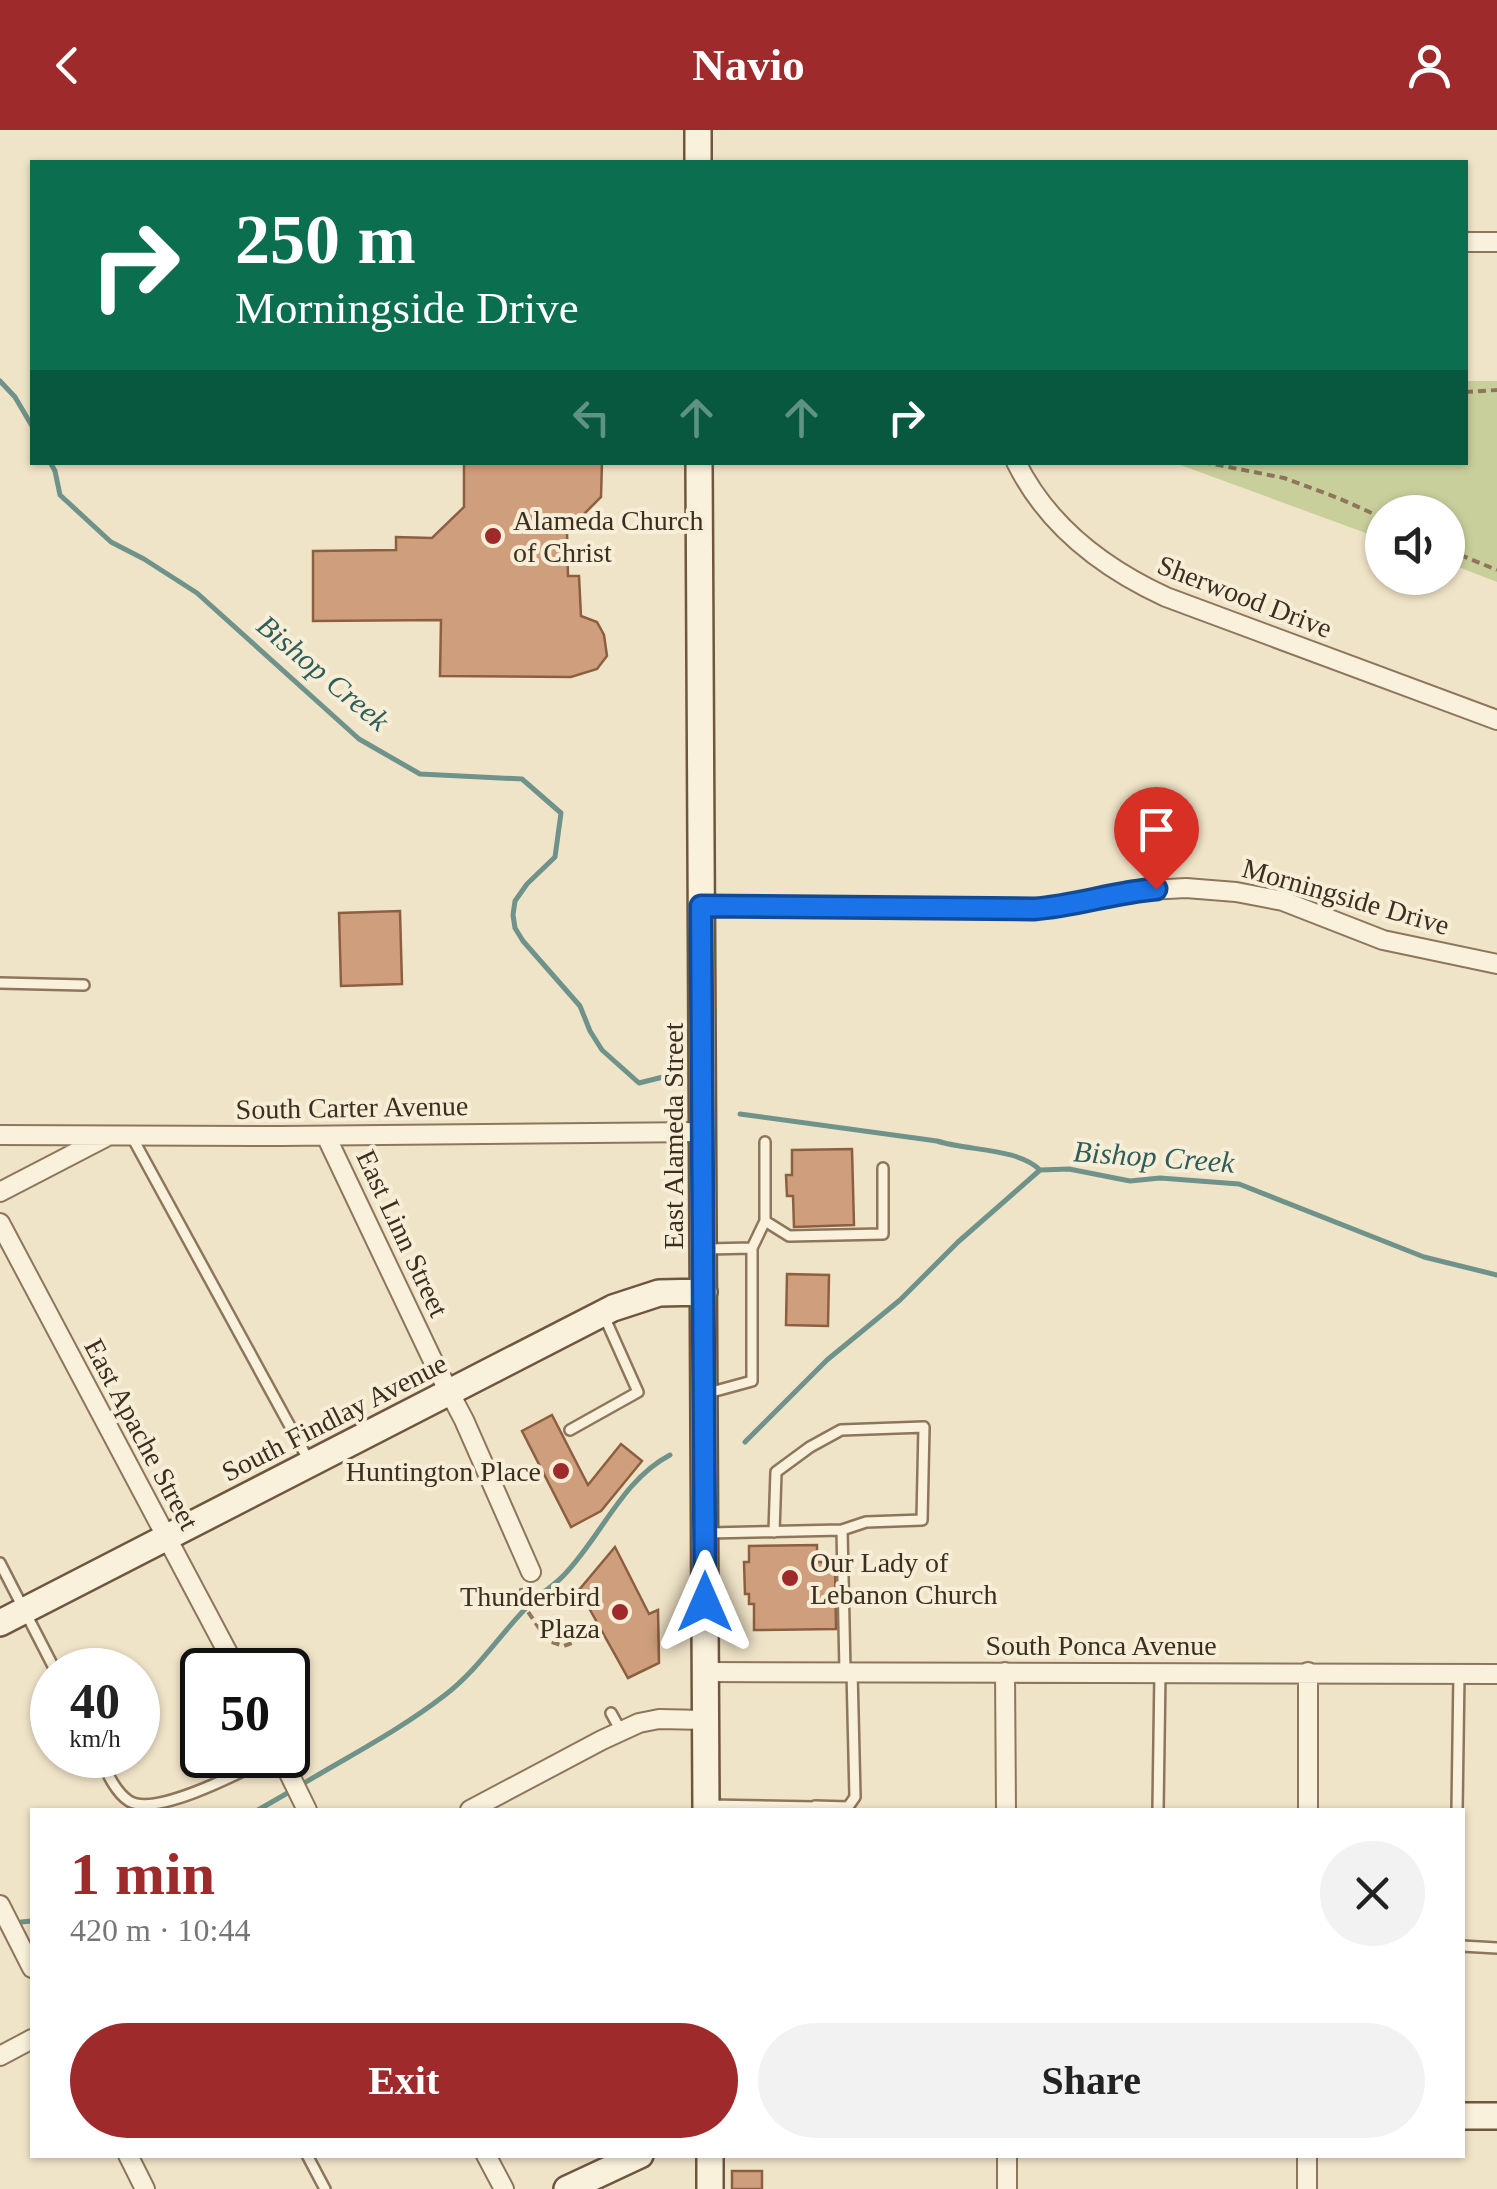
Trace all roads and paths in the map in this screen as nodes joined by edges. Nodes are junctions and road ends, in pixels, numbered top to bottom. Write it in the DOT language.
graph roads {
  1 [pos="698,130"];
  2 [pos="698,160"];
  3 [pos="1468,242"];
  4 [pos="1497,242"];
  5 [pos="1497,390"];
  6 [pos="1468,392"];
  7 [pos="699,465"];
  8 [pos="1018,465"];
  9 [pos="1217,465"];
  10 [pos="1365,510"];
  11 [pos="1465,557"];
  12 [pos="1497,570"];
  13 [pos="1497,720"];
  14 [pos="701,906"];
  15 [pos="1497,964"];
  16 [pos="0,983"];
  17 [pos="84,985"];
  18 [pos="704,1132"];
  19 [pos="0,1135"];
  20 [pos="108,1136"];
  21 [pos="132,1136"];
  22 [pos="326,1136"];
  23 [pos="766,1142"];
  24 [pos="882,1168"];
  25 [pos="0,1192"];
  26 [pos="765,1222"];
  27 [pos="0,1223"];
  28 [pos="752,1248"];
  29 [pos="704,1249"];
  30 [pos="704,1292"];
  31 [pos="603,1313"];
  32 [pos="449,1391"];
  33 [pos="705,1394"];
  34 [pos="570,1430"];
  35 [pos="311,1463"];
  36 [pos="842,1530"];
  37 [pos="774,1532"];
  38 [pos="705,1533"];
  39 [pos="166,1537"];
  40 [pos="0,1564"];
  41 [pos="531,1572"];
  42 [pos="522,1603"];
  43 [pos="24,1610"];
  44 [pos="0,1623"];
  45 [pos="575,1642"];
  46 [pos="44,1648"];
  47 [pos="225,1648"];
  48 [pos="848,1671"];
  49 [pos="705,1672"];
  50 [pos="1006,1672"];
  51 [pos="1160,1672"];
  52 [pos="1308,1672"];
  53 [pos="1458,1674"];
  54 [pos="1497,1674"];
  55 [pos="611,1713"];
  56 [pos="704,1720"];
  57 [pos="621,1731"];
  58 [pos="112,1778"];
  59 [pos="225,1778"];
  60 [pos="291,1778"];
  61 [pos="306,1807"];
  62 [pos="479,1808"];
  63 [pos="706,1808"];
  64 [pos="815,1808"];
  65 [pos="1006,1808"];
  66 [pos="1158,1808"];
  67 [pos="1308,1808"];
  68 [pos="1457,1808"];
  69 [pos="0,1905"];
  70 [pos="1465,1946"];
  71 [pos="1497,1948"];
  72 [pos="30,1964"];
  73 [pos="30,2040"];
  74 [pos="0,2056"];
  75 [pos="1465,2116"];
  76 [pos="1497,2116"];
  77 [pos="130,2158"];
  78 [pos="308,2158"];
  79 [pos="488,2158"];
  80 [pos="634,2158"];
  81 [pos="710,2158"];
  82 [pos="1007,2158"];
  83 [pos="1306,2158"];
  84 [pos="146,2189"];
  85 [pos="324,2189"];
  86 [pos="504,2189"];
  87 [pos="568,2189"];
  88 [pos="710,2189"];
  89 [pos="1007,2189"];
  90 [pos="1306,2189"];
  1 -- 2 [label="main road"];
  3 -- 4 [label="street"];
  5 -- 6 [label="path"];
  7 -- 14 [label="main road, East Alameda Street"];
  8 -- 13 [label="street, Sherwood Drive"];
  9 -- 10 [label="path"];
  11 -- 12 [label="path"];
  14 -- 15 [label="street, Morningside Drive"];
  14 -- 18 [label="main road, East Alameda Street"];
  16 -- 17 [label="lane"];
  18 -- 22 [label="street, South Carter Avenue"];
  18 -- 29 [label="main road, East Alameda Street"];
  19 -- 20 [label="street, South Carter Avenue"];
  20 -- 21 [label="street, South Carter Avenue"];
  20 -- 25 [label="street"];
  21 -- 22 [label="street, South Carter Avenue"];
  21 -- 35 [label="lane"];
  22 -- 32 [label="street, East Linn Street"];
  23 -- 26 [label="lane"];
  24 -- 26 [label="lane"];
  26 -- 28 [label="lane"];
  27 -- 39 [label="street, East Apache Street"];
  28 -- 29 [label="lane"];
  28 -- 33 [label="lane"];
  29 -- 30 [label="main road, East Alameda Street"];
  30 -- 31 [label="main road, South Findlay Avenue"];
  30 -- 33 [label="main road, East Alameda Street"];
  31 -- 32 [label="main road, South Findlay Avenue"];
  31 -- 34 [label="lane"];
  32 -- 35 [label="main road, South Findlay Avenue"];
  32 -- 41 [label="street, East Linn Street"];
  33 -- 38 [label="main road, East Alameda Street"];
  35 -- 39 [label="main road, South Findlay Avenue"];
  36 -- 37 [label="lane"];
  36 -- 37 [label="lane"];
  36 -- 48 [label="lane"];
  37 -- 38 [label="lane"];
  38 -- 49 [label="main road, East Alameda Street"];
  39 -- 43 [label="main road, South Findlay Avenue"];
  39 -- 47 [label="street, East Apache Street"];
  40 -- 43 [label="lane"];
  42 -- 45 [label="path"];
  43 -- 44 [label="main road, South Findlay Avenue"];
  43 -- 46 [label="lane"];
  48 -- 49 [label="street, South Ponca Avenue"];
  48 -- 50 [label="street, South Ponca Avenue"];
  48 -- 64 [label="lane"];
  49 -- 56 [label="main road, East Alameda Street"];
  50 -- 51 [label="street, South Ponca Avenue"];
  50 -- 65 [label="street"];
  51 -- 52 [label="street, South Ponca Avenue"];
  51 -- 66 [label="lane"];
  52 -- 53 [label="street, South Ponca Avenue"];
  52 -- 67 [label="street"];
  53 -- 54 [label="street, South Ponca Avenue"];
  53 -- 68 [label="lane"];
  55 -- 57 [label="lane"];
  56 -- 57 [label="street"];
  56 -- 63 [label="main road, East Alameda Street"];
  57 -- 62 [label="street"];
  58 -- 59 [label="lane"];
  60 -- 61 [label="street"];
  63 -- 64 [label="lane"];
  69 -- 72 [label="street"];
  70 -- 71 [label="lane"];
  73 -- 74 [label="street"];
  75 -- 76 [label="main road"];
  77 -- 84 [label="street"];
  78 -- 85 [label="lane"];
  79 -- 86 [label="street"];
  80 -- 87 [label="main road"];
  81 -- 88 [label="main road"];
  82 -- 89 [label="street"];
  83 -- 90 [label="street"];
}
